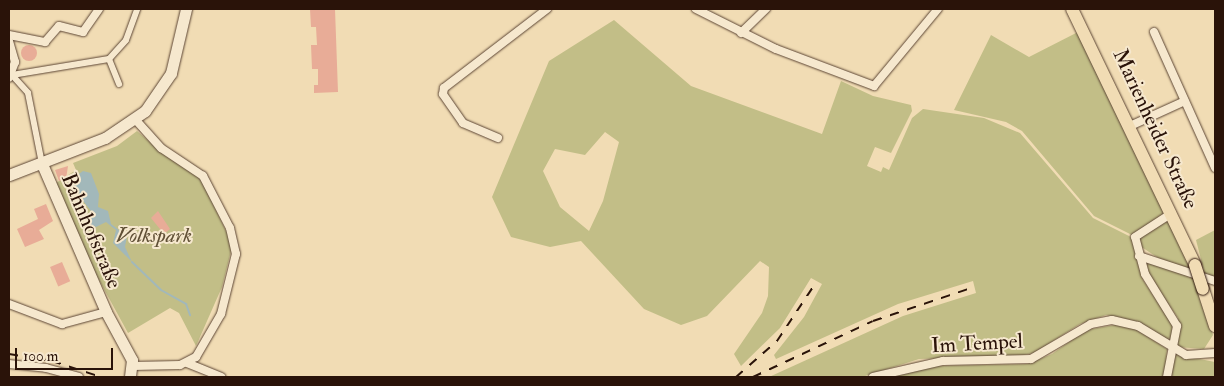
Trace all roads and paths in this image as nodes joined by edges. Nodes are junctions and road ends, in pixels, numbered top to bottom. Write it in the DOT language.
graph roads {
  1 [pos="99,9"];
  2 [pos="138,9"];
  3 [pos="186,9"];
  4 [pos="547,9"];
  5 [pos="696,9"];
  6 [pos="766,9"];
  7 [pos="938,9"];
  8 [pos="1072,9"];
  9 [pos="1154,32"];
  10 [pos="741,33"];
  11 [pos="9,35"];
  12 [pos="9,41"];
  13 [pos="109,59"];
  14 [pos="10,77"];
  15 [pos="119,84"];
  16 [pos="1185,101"];
  17 [pos="135,119"];
  18 [pos="1130,126"];
  19 [pos="498,138"];
  20 [pos="42,164"];
  21 [pos="1215,168"];
  22 [pos="9,175"];
  23 [pos="1172,213"];
  24 [pos="1139,256"];
  25 [pos="1215,281"];
  26 [pos="9,304"];
  27 [pos="106,312"];
  28 [pos="1215,326"];
  29 [pos="1173,348"];
  30 [pos="1215,353"];
  31 [pos="187,363"];
  32 [pos="9,364"];
  33 [pos="132,372"];
  34 [pos="80,377"];
  35 [pos="221,377"];
  36 [pos="873,377"];
  37 [pos="1166,377"];
  1 -- 11 [label="street"];
  2 -- 13 [label="street"];
  3 -- 17 [label="main road"];
  4 -- 19 [label="street"];
  5 -- 10 [label="street"];
  6 -- 10 [label="street"];
  7 -- 10 [label="street"];
  8 -- 18 [label="main road, Marienheider Straße"];
  9 -- 16 [label="street"];
  12 -- 14 [label="street"];
  13 -- 14 [label="street"];
  13 -- 15 [label="street"];
  14 -- 20 [label="street"];
  16 -- 18 [label="street"];
  16 -- 21 [label="street"];
  17 -- 20 [label="main road"];
  17 -- 31 [label="street"];
  18 -- 23 [label="main road, Marienheider Straße"];
  20 -- 22 [label="main road"];
  20 -- 27 [label="main road, Bahnhofstraße"];
  23 -- 24 [label="street"];
  23 -- 28 [label="main road, Marienheider Straße, bridge"];
  24 -- 25 [label="street"];
  24 -- 29 [label="street"];
  26 -- 27 [label="street"];
  27 -- 33 [label="main road, Bahnhofstraße"];
  29 -- 30 [label="street, Im Tempel"];
  29 -- 36 [label="street, Im Tempel"];
  29 -- 37 [label="street"];
  31 -- 33 [label="street"];
  31 -- 35 [label="street"];
  32 -- 34 [label="street"];
}
